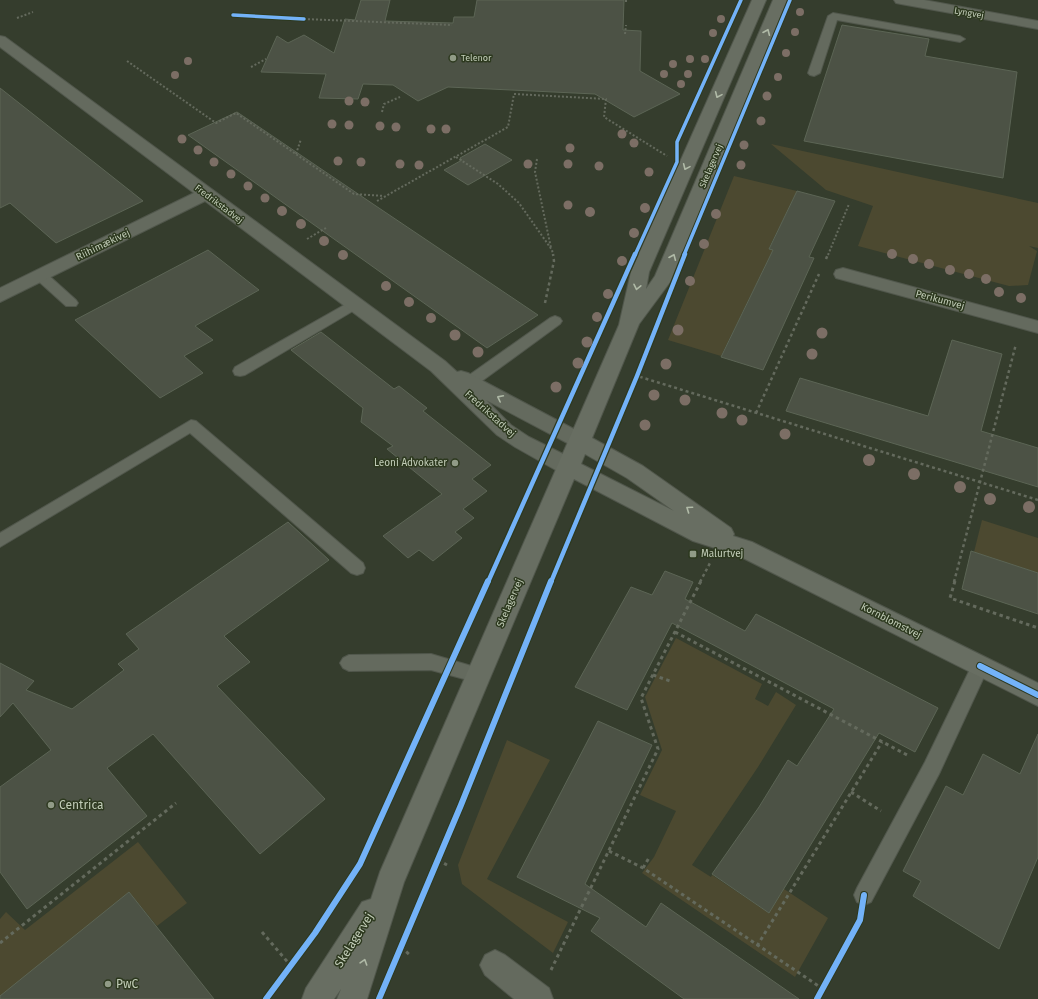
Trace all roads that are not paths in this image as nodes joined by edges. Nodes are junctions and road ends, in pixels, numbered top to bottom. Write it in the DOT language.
graph roads {
  1 [pos="759,0"];
  2 [pos="780,0"];
  3 [pos="901,0"];
  4 [pos="1038,25"];
  5 [pos="960,39"];
  6 [pos="0,40"];
  7 [pos="814,74"];
  8 [pos="205,194"];
  9 [pos="843,274"];
  10 [pos="41,276"];
  11 [pos="0,296"];
  12 [pos="71,303"];
  13 [pos="353,304"];
  14 [pos="555,321"];
  15 [pos="1030,324"];
  16 [pos="629,325"];
  17 [pos="438,366"];
  18 [pos="240,371"];
  19 [pos="470,382"];
  20 [pos="580,441"];
  21 [pos="569,467"];
  22 [pos="0,541"];
  23 [pos="744,548"];
  24 [pos="357,568"];
  25 [pos="349,663"];
  26 [pos="980,666"];
  27 [pos="479,674"];
  28 [pos="1038,695"];
  29 [pos="390,882"];
  30 [pos="864,895"];
  31 [pos="495,965"];
  32 [pos="318,999"];
  33 [pos="352,999"];
  34 [pos="538,999"];
  1 -- 16 [label="street, Skelagervej, one-way"];
  16 -- 2 [label="street, Skelagervej, one-way"];
  3 -- 4 [label="street, Lyngvej"];
  5 -- 7 [label="lane"];
  6 -- 8 [label="street, Fredrikstadvej"];
  8 -- 10 [label="street, Riihimækivej"];
  8 -- 13 [label="street, Fredrikstadvej"];
  9 -- 15 [label="street, Perikumvej"];
  10 -- 11 [label="street, Riihimækivej"];
  10 -- 12 [label="lane"];
  13 -- 17 [label="street, Fredrikstadvej"];
  13 -- 18 [label="lane"];
  14 -- 19 [label="lane"];
  16 -- 20 [label="street, Skelagervej"];
  17 -- 19 [label="street, Fredrikstadvej"];
  17 -- 21 [label="street, Fredrikstadvej"];
  20 -- 19 [label="street, Fredrikstadvej, one-way"];
  20 -- 21 [label="street, Skelagervej"];
  23 -- 20 [label="street, Kornblomstvej, one-way"];
  21 -- 23 [label="street, Kornblomstvej"];
  21 -- 27 [label="street, Skelagervej"];
  22 -- 24 [label="lane"];
  23 -- 26 [label="street, Kornblomstvej"];
  25 -- 27 [label="lane"];
  26 -- 28 [label="street, Kornblomstvej"];
  26 -- 30 [label="lane"];
  27 -- 29 [label="street, Skelagervej"];
  29 -- 32 [label="street, Skelagervej"];
  33 -- 29 [label="street, Skelagervej, one-way"];
  31 -- 34 [label="street"];
}
